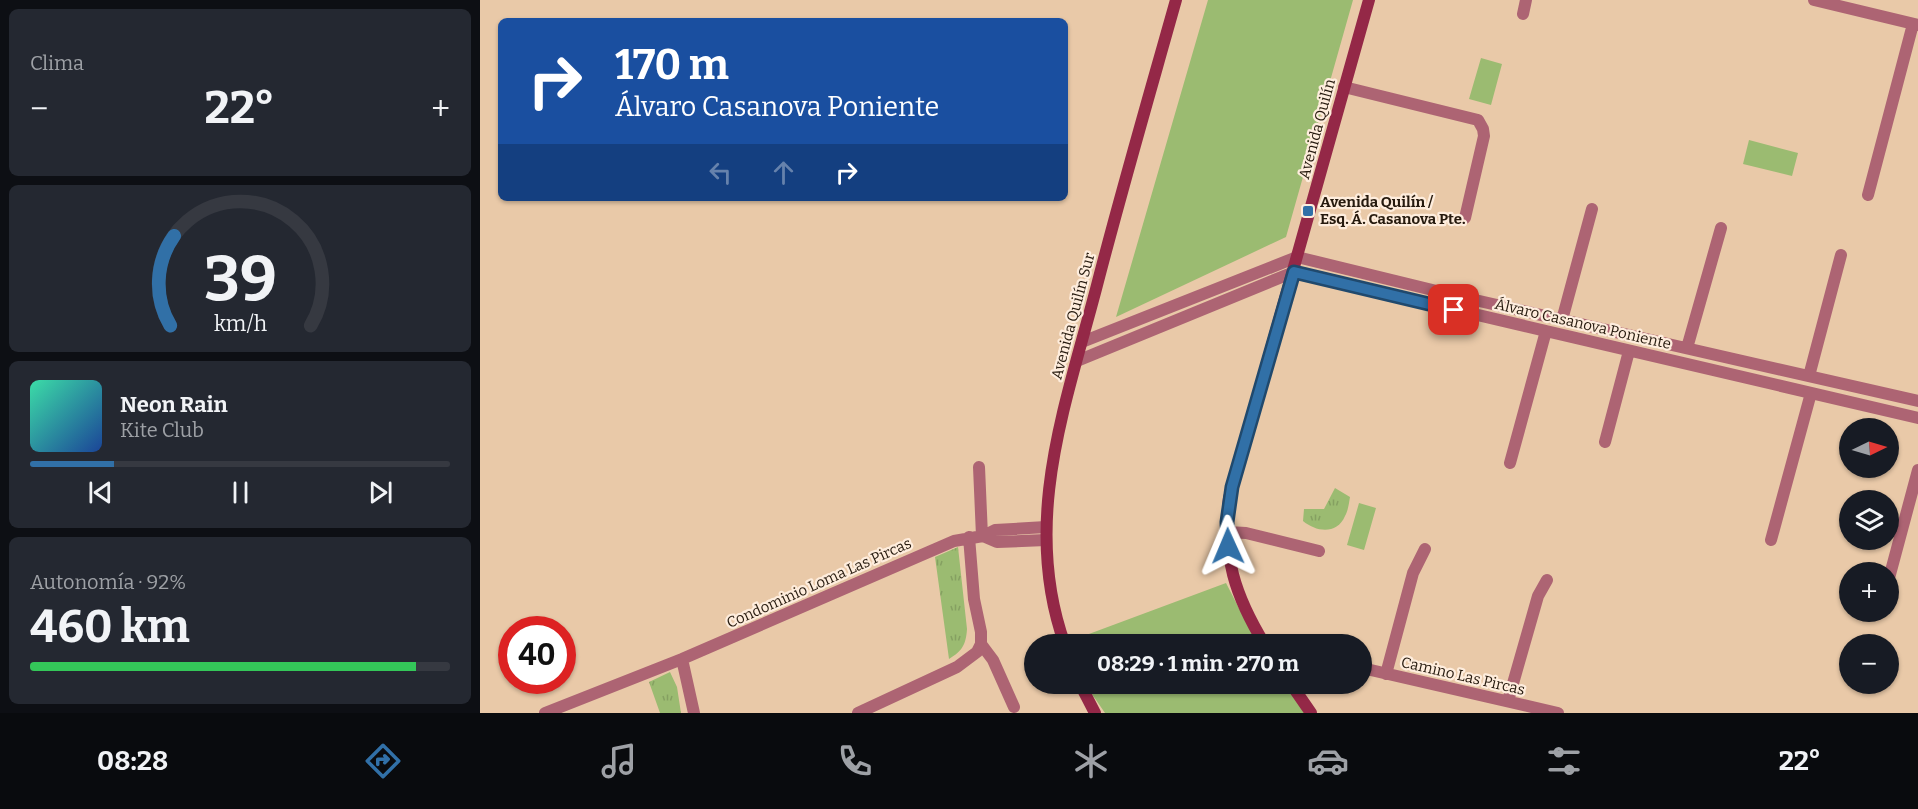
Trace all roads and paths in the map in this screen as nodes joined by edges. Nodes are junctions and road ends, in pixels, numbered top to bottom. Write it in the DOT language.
graph roads {
  1 [pos="1176,0"];
  2 [pos="1369,0"];
  3 [pos="1526,0"];
  4 [pos="1814,0"];
  5 [pos="1523,14"];
  6 [pos="1916,24"];
  7 [pos="1344,87"];
  8 [pos="1868,195"];
  9 [pos="1592,209"];
  10 [pos="1465,218"];
  11 [pos="1721,228"];
  12 [pos="1841,255"];
  13 [pos="1297,257"];
  14 [pos="1294,272"];
  15 [pos="1562,320"];
  16 [pos="1546,331"];
  17 [pos="1650,339"];
  18 [pos="1082,342"];
  19 [pos="1687,348"];
  20 [pos="1629,351"];
  21 [pos="1647,355"];
  22 [pos="1077,361"];
  23 [pos="1809,376"];
  24 [pos="1811,393"];
  25 [pos="1918,401"];
  26 [pos="1918,418"];
  27 [pos="1605,442"];
  28 [pos="1510,463"];
  29 [pos="979,467"];
  30 [pos="1918,470"];
  31 [pos="1227,532"];
  32 [pos="1046,533"];
  33 [pos="978,536"];
  34 [pos="1771,540"];
  35 [pos="1425,549"];
  36 [pos="1320,552"];
  37 [pos="1893,562"];
  38 [pos="1547,580"];
  39 [pos="1062,634"];
  40 [pos="1258,634"];
  41 [pos="981,644"];
  42 [pos="682,659"];
  43 [pos="1372,670"];
  44 [pos="1386,674"];
  45 [pos="1085,694"];
  46 [pos="1298,694"];
  47 [pos="1508,701"];
  48 [pos="1014,706"];
  49 [pos="545,713"];
  50 [pos="694,713"];
  51 [pos="858,713"];
  52 [pos="1095,713"];
  53 [pos="1311,713"];
  54 [pos="1558,713"];
  1 -- 18 [label="street, Avenida Quilín Sur"];
  2 -- 7 [label="street, Avenida Quilín"];
  3 -- 5 [label="street"];
  4 -- 6 [label="street"];
  6 -- 8 [label="street"];
  7 -- 10 [label="street"];
  7 -- 13 [label="street, Avenida Quilín"];
  9 -- 15 [label="street"];
  11 -- 19 [label="street"];
  12 -- 23 [label="street"];
  13 -- 14 [label="street, Avenida Quilín"];
  13 -- 15 [label="street, Álvaro Casanova Poniente"];
  13 -- 18 [label="street"];
  14 -- 16 [label="street, Álvaro Casanova Poniente"];
  14 -- 22 [label="street"];
  14 -- 31 [label="street, Avenida Quilín"];
  15 -- 17 [label="street, Álvaro Casanova Poniente"];
  16 -- 20 [label="street, Álvaro Casanova Poniente"];
  16 -- 28 [label="street"];
  17 -- 19 [label="street, Álvaro Casanova Poniente"];
  17 -- 21 [label="street"];
  18 -- 22 [label="street, Avenida Quilín Sur"];
  19 -- 23 [label="street, Álvaro Casanova Poniente"];
  20 -- 21 [label="street, Álvaro Casanova Poniente"];
  20 -- 27 [label="street"];
  21 -- 24 [label="street, Álvaro Casanova Poniente"];
  22 -- 32 [label="street, Avenida Quilín Sur"];
  23 -- 25 [label="street, Álvaro Casanova Poniente"];
  24 -- 26 [label="street, Álvaro Casanova Poniente"];
  24 -- 34 [label="street"];
  29 -- 33 [label="street"];
  30 -- 37 [label="street"];
  31 -- 36 [label="street"];
  31 -- 40 [label="street, Avenida Quilín"];
  32 -- 33 [label="street, Condominio Loma Las Pircas"];
  32 -- 39 [label="street, Avenida Quilín Sur"];
  33 -- 41 [label="street"];
  33 -- 42 [label="street, Condominio Loma Las Pircas"];
  35 -- 44 [label="street"];
  38 -- 47 [label="street"];
  41 -- 48 [label="street"];
  41 -- 51 [label="street"];
  42 -- 49 [label="street, Condominio Loma Las Pircas"];
  42 -- 50 [label="street"];
  43 -- 44 [label="street, Camino Las Pircas"];
  44 -- 47 [label="street, Camino Las Pircas"];
  45 -- 52 [label="street"];
  46 -- 53 [label="street"];
  47 -- 54 [label="street, Camino Las Pircas"];
}
